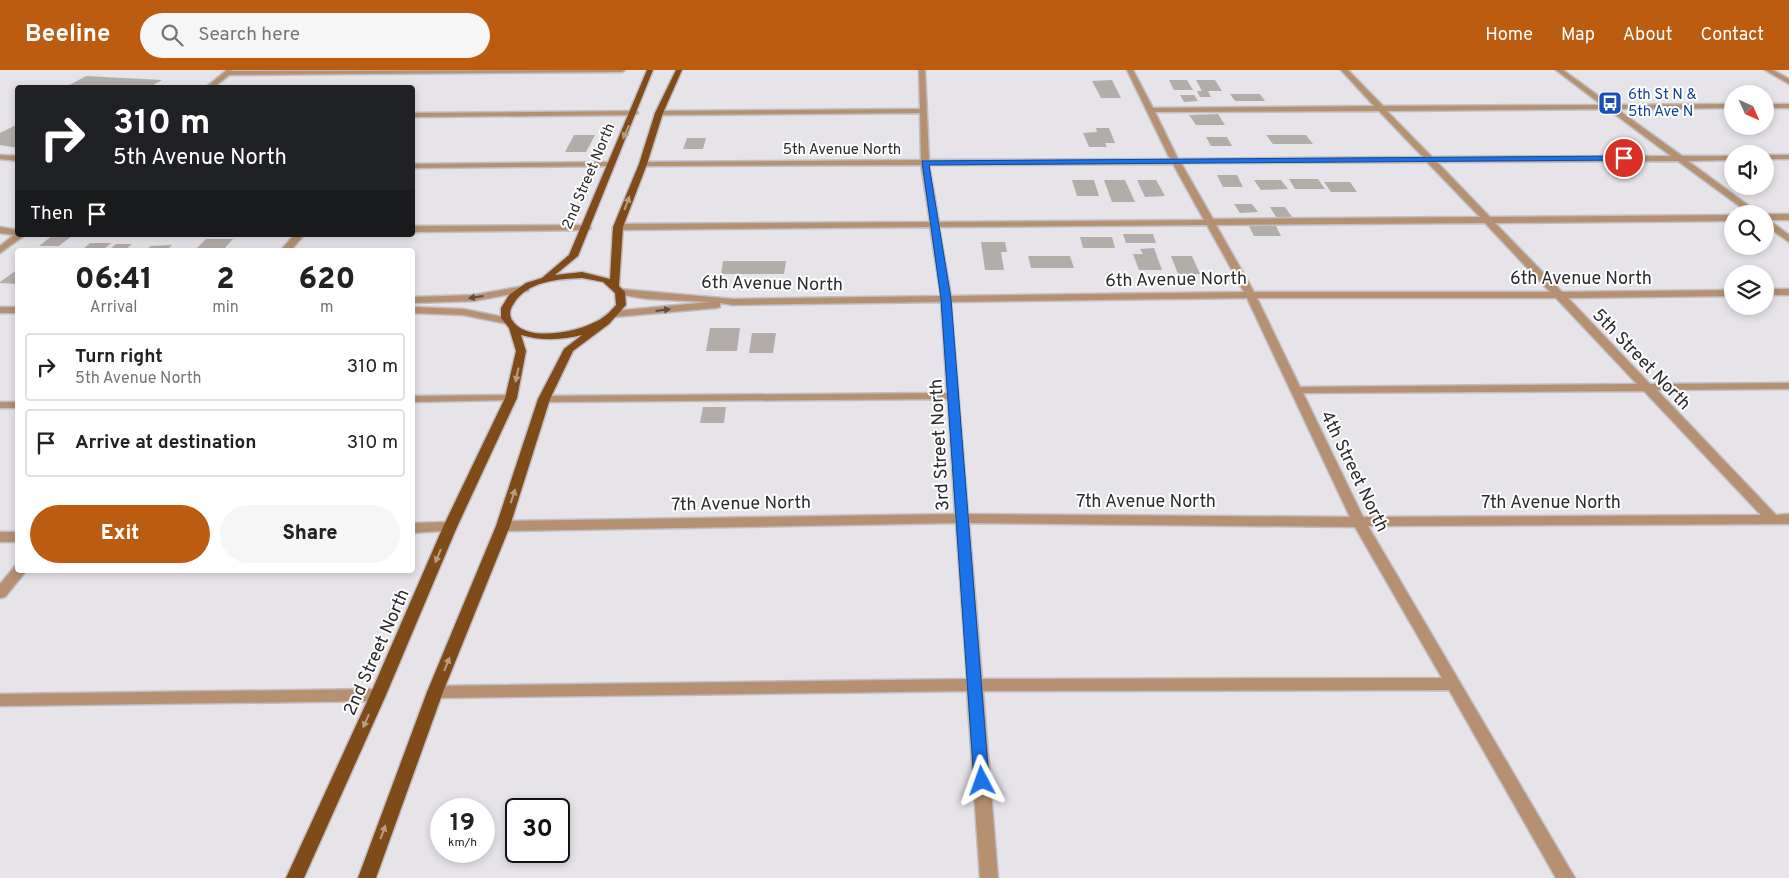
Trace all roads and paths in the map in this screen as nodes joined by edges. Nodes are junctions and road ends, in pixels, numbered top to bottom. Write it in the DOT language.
graph roads {
  1 [pos="622,70"];
  2 [pos="650,70"];
  3 [pos="679,70"];
  4 [pos="922,70"];
  5 [pos="1130,70"];
  6 [pos="1344,70"];
  7 [pos="1559,70"];
  8 [pos="1768,70"];
  9 [pos="229,72"];
  10 [pos="1789,82"];
  11 [pos="212,85"];
  12 [pos="1724,106"];
  13 [pos="1774,106"];
  14 [pos="1789,106"];
  15 [pos="1612,108"];
  16 [pos="1380,109"];
  17 [pos="1150,110"];
  18 [pos="924,112"];
  19 [pos="634,113"];
  20 [pos="659,113"];
  21 [pos="415,115"];
  22 [pos="0,157"];
  23 [pos="1774,157"];
  24 [pos="1789,157"];
  25 [pos="1682,158"];
  26 [pos="1724,158"];
  27 [pos="15,159"];
  28 [pos="1428,160"];
  29 [pos="925,162"];
  30 [pos="1176,162"];
  31 [pos="611,164"];
  32 [pos="643,164"];
  33 [pos="415,166"];
  34 [pos="1744,205"];
  35 [pos="1789,217"];
  36 [pos="1724,218"];
  37 [pos="1774,218"];
  38 [pos="1485,220"];
  39 [pos="1211,223"];
  40 [pos="936,224"];
  41 [pos="1774,226"];
  42 [pos="618,227"];
  43 [pos="586,228"];
  44 [pos="415,229"];
  45 [pos="0,230"];
  46 [pos="15,233"];
  47 [pos="15,237"];
  48 [pos="297,237"];
  49 [pos="1789,239"];
  50 [pos="288,248"];
  51 [pos="0,250"];
  52 [pos="539,282"];
  53 [pos="524,288"];
  54 [pos="618,288"];
  55 [pos="1774,292"];
  56 [pos="1789,292"];
  57 [pos="1724,293"];
  58 [pos="1251,294"];
  59 [pos="1558,296"];
  60 [pos="946,299"];
  61 [pos="415,300"];
  62 [pos="734,302"];
  63 [pos="0,310"];
  64 [pos="15,310"];
  65 [pos="415,310"];
  66 [pos="610,318"];
  67 [pos="511,325"];
  68 [pos="1789,386"];
  69 [pos="1646,387"];
  70 [pos="1296,390"];
  71 [pos="954,396"];
  72 [pos="511,398"];
  73 [pos="415,399"];
  74 [pos="544,399"];
  75 [pos="0,405"];
  76 [pos="15,405"];
  77 [pos="961,518"];
  78 [pos="1773,519"];
  79 [pos="1789,519"];
  80 [pos="1359,522"];
  81 [pos="503,526"];
  82 [pos="450,527"];
  83 [pos="415,528"];
  84 [pos="0,537"];
  85 [pos="15,537"];
  86 [pos="17,573"];
  87 [pos="0,593"];
  88 [pos="1453,684"];
  89 [pos="974,685"];
  90 [pos="435,692"];
  91 [pos="378,695"];
  92 [pos="0,700"];
  93 [pos="295,878"];
  94 [pos="366,878"];
  95 [pos="989,878"];
  96 [pos="1566,878"];
  1 -- 9 [label="street"];
  2 -- 19 [label="main road, 2nd Street North"];
  3 -- 20 [label="main road"];
  4 -- 18 [label="street, 3rd Street North"];
  5 -- 17 [label="street, 4th Street North"];
  6 -- 16 [label="street, 5th Street North"];
  7 -- 15 [label="street"];
  8 -- 10 [label="street"];
  9 -- 11 [label="street"];
  12 -- 15 [label="street"];
  13 -- 14 [label="street"];
  15 -- 16 [label="street"];
  15 -- 25 [label="street"];
  16 -- 17 [label="street"];
  16 -- 28 [label="street, 5th Street North"];
  17 -- 30 [label="street, 4th Street North"];
  18 -- 20 [label="street"];
  18 -- 29 [label="street, 3rd Street North"];
  19 -- 21 [label="street"];
  19 -- 31 [label="main road, 2nd Street North, one-way"];
  20 -- 32 [label="main road"];
  22 -- 27 [label="street"];
  23 -- 24 [label="street"];
  25 -- 26 [label="street, 5th Avenue North"];
  25 -- 28 [label="street, 5th Avenue North"];
  25 -- 34 [label="street"];
  28 -- 30 [label="street, 5th Avenue North"];
  28 -- 38 [label="street, 5th Street North"];
  29 -- 30 [label="street, 5th Avenue North"];
  29 -- 32 [label="street, 5th Avenue North"];
  29 -- 40 [label="street, 3rd Street North"];
  30 -- 39 [label="street, 4th Street North"];
  31 -- 33 [label="street"];
  31 -- 43 [label="main road, 2nd Street North"];
  42 -- 32 [label="main road, one-way"];
  35 -- 37 [label="street"];
  36 -- 38 [label="street"];
  38 -- 39 [label="street"];
  38 -- 59 [label="street, 5th Street North"];
  39 -- 40 [label="street"];
  39 -- 58 [label="street, 4th Street North"];
  40 -- 42 [label="street"];
  40 -- 60 [label="street, 3rd Street North"];
  41 -- 49 [label="street"];
  42 -- 54 [label="main road"];
  43 -- 44 [label="street"];
  43 -- 52 [label="main road, 2nd Street North"];
  45 -- 46 [label="street"];
  47 -- 51 [label="street"];
  48 -- 50 [label="street"];
  52 -- 53 [label="main road"];
  52 -- 54 [label="main road"];
  53 -- 61 [label="street, one-way"];
  53 -- 67 [label="main road"];
  54 -- 62 [label="street, 6th Avenue North"];
  54 -- 66 [label="main road"];
  55 -- 56 [label="street"];
  57 -- 59 [label="street, 6th Avenue North"];
  58 -- 59 [label="street, 6th Avenue North"];
  58 -- 60 [label="street, 6th Avenue North"];
  58 -- 70 [label="street, 4th Street North"];
  59 -- 69 [label="street, 5th Street North"];
  60 -- 62 [label="street, 6th Avenue North"];
  60 -- 71 [label="street, 3rd Street North"];
  66 -- 62 [label="street, one-way"];
  63 -- 64 [label="street"];
  65 -- 67 [label="street"];
  66 -- 67 [label="main road"];
  66 -- 74 [label="main road"];
  67 -- 72 [label="main road, 2nd Street North, one-way"];
  68 -- 69 [label="street"];
  69 -- 70 [label="street"];
  69 -- 78 [label="street, 5th Street North"];
  70 -- 80 [label="street, 4th Street North"];
  71 -- 74 [label="street"];
  71 -- 77 [label="street, 3rd Street North"];
  72 -- 73 [label="street"];
  72 -- 82 [label="main road, 2nd Street North"];
  81 -- 74 [label="main road, one-way"];
  75 -- 76 [label="street"];
  77 -- 80 [label="street, 7th Avenue North"];
  77 -- 81 [label="street, 7th Avenue North"];
  77 -- 89 [label="street, 3rd Street North"];
  78 -- 79 [label="street, 7th Avenue North"];
  78 -- 80 [label="street, 7th Avenue North"];
  80 -- 88 [label="street, 4th Street North"];
  90 -- 81 [label="main road, one-way"];
  82 -- 83 [label="street"];
  82 -- 91 [label="main road, 2nd Street North, one-way"];
  84 -- 85 [label="street"];
  86 -- 87 [label="street"];
  88 -- 89 [label="street"];
  88 -- 96 [label="street, 4th Street North"];
  89 -- 90 [label="street"];
  89 -- 95 [label="street, 3rd Street North"];
  94 -- 90 [label="main road, one-way"];
  91 -- 92 [label="street"];
  91 -- 93 [label="main road, 2nd Street North, one-way"];
}
